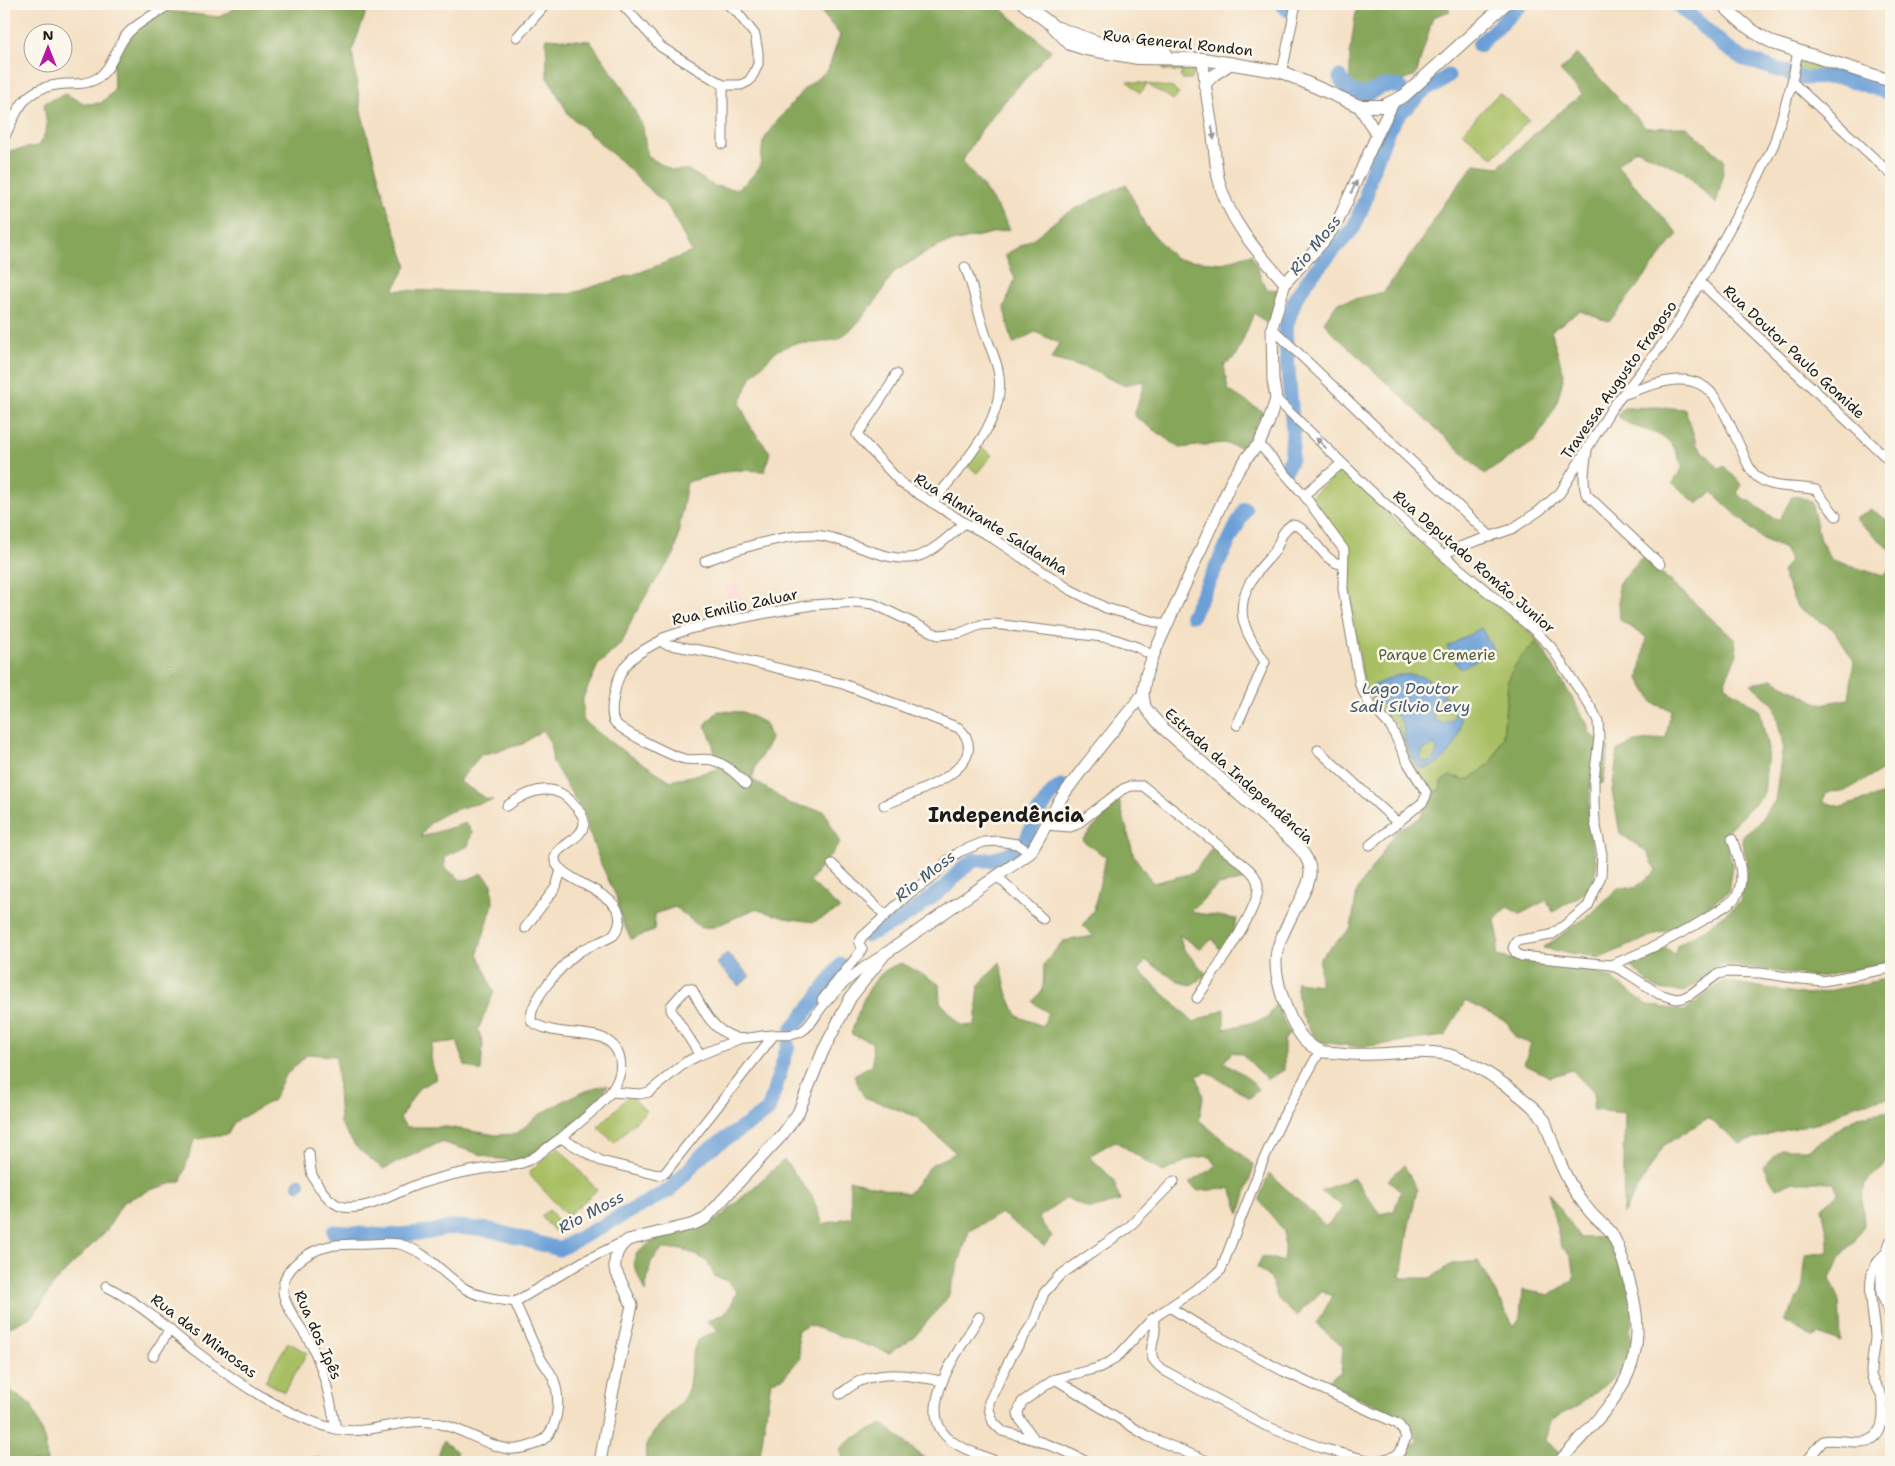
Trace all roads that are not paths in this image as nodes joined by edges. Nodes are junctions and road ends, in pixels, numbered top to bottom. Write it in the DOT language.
graph roads {
  1 [pos="170,4"];
  2 [pos="546,4"];
  3 [pos="622,4"];
  4 [pos="727,4"];
  5 [pos="1024,4"];
  6 [pos="1296,4"];
  7 [pos="1505,4"];
  8 [pos="1722,4"];
  9 [pos="1052,25"];
  10 [pos="517,37"];
  11 [pos="1798,51"];
  12 [pos="1199,58"];
  13 [pos="1232,63"];
  14 [pos="1282,72"];
  15 [pos="1891,81"];
  16 [pos="1792,82"];
  17 [pos="723,85"];
  18 [pos="1204,85"];
  19 [pos="1394,101"];
  20 [pos="1358,106"];
  21 [pos="1377,135"];
  22 [pos="4,138"];
  23 [pos="723,144"];
  24 [pos="1891,174"];
  25 [pos="965,267"];
  26 [pos="1285,283"];
  27 [pos="1701,283"];
  28 [pos="1272,328"];
  29 [pos="896,374"];
  30 [pos="1622,395"];
  31 [pos="1276,400"];
  32 [pos="1260,444"];
  33 [pos="1587,448"];
  34 [pos="1891,462"];
  35 [pos="1342,463"];
  36 [pos="1304,495"];
  37 [pos="932,503"];
  38 [pos="1836,516"];
  39 [pos="965,523"];
  40 [pos="1491,537"];
  41 [pos="1444,556"];
  42 [pos="705,561"];
  43 [pos="1344,564"];
  44 [pos="1660,564"];
  45 [pos="1166,625"];
  46 [pos="662,640"];
  47 [pos="1153,656"];
  48 [pos="1143,694"];
  49 [pos="1237,725"];
  50 [pos="1318,750"];
  51 [pos="746,784"];
  52 [pos="884,805"];
  53 [pos="507,806"];
  54 [pos="1398,823"];
  55 [pos="1045,825"];
  56 [pos="1732,839"];
  57 [pos="1370,844"];
  58 [pos="1030,853"];
  59 [pos="832,864"];
  60 [pos="561,870"];
  61 [pos="997,876"];
  62 [pos="885,915"];
  63 [pos="1043,919"];
  64 [pos="525,928"];
  65 [pos="885,954"];
  66 [pos="1611,965"];
  67 [pos="1891,968"];
  68 [pos="1197,998"];
  69 [pos="822,1007"];
  70 [pos="774,1035"];
  71 [pos="739,1039"];
  72 [pos="1320,1050"];
  73 [pos="700,1055"];
  74 [pos="612,1092"];
  75 [pos="561,1138"];
  76 [pos="309,1153"];
  77 [pos="1174,1181"];
  78 [pos="628,1240"];
  79 [pos="1891,1242"];
  80 [pos="1882,1258"];
  81 [pos="106,1286"];
  82 [pos="515,1302"];
  83 [pos="1170,1308"];
  84 [pos="1891,1315"];
  85 [pos="979,1317"];
  86 [pos="1152,1319"];
  87 [pos="170,1329"];
  88 [pos="153,1356"];
  89 [pos="1055,1379"];
  90 [pos="942,1381"];
  91 [pos="840,1394"];
  92 [pos="336,1429"];
  93 [pos="1035,1440"];
  94 [pos="600,1462"];
  95 [pos="998,1462"];
  96 [pos="1087,1462"];
  97 [pos="1210,1462"];
  98 [pos="1559,1462"];
  99 [pos="1806,1462"];
  1 -- 22 [label="street"];
  2 -- 10 [label="street"];
  3 -- 17 [label="street"];
  4 -- 17 [label="street"];
  5 -- 9 [label="main road, Rua General Rondon"];
  6 -- 14 [label="street"];
  7 -- 19 [label="main road, Rua General Rondon"];
  8 -- 11 [label="main road"];
  9 -- 12 [label="main road, Rua General Rondon"];
  9 -- 12 [label="main road, Rua General Rondon"];
  11 -- 15 [label="main road"];
  11 -- 16 [label="street, Travessa Augusto Fragoso"];
  12 -- 13 [label="main road, Rua General Rondon"];
  12 -- 18 [label="street"];
  13 -- 14 [label="main road, Rua General Rondon"];
  13 -- 18 [label="street"];
  14 -- 20 [label="main road, Rua General Rondon"];
  16 -- 24 [label="street"];
  16 -- 27 [label="street, Travessa Augusto Fragoso"];
  17 -- 23 [label="street"];
  18 -- 26 [label="street, one-way"];
  19 -- 20 [label="main road, Rua General Rondon"];
  19 -- 21 [label="street"];
  20 -- 21 [label="street"];
  26 -- 21 [label="street, one-way"];
  25 -- 37 [label="street"];
  26 -- 28 [label="street"];
  27 -- 30 [label="street, Travessa Augusto Fragoso"];
  27 -- 34 [label="street, Rua Doutor Paulo Gomide"];
  28 -- 31 [label="street"];
  28 -- 40 [label="street"];
  29 -- 37 [label="street, Rua Almirante Saldanha"];
  30 -- 33 [label="street, Travessa Augusto Fragoso"];
  30 -- 38 [label="street"];
  31 -- 32 [label="street"];
  35 -- 31 [label="street, Rua Deputado Romão Junior, one-way"];
  32 -- 36 [label="street"];
  32 -- 45 [label="street"];
  33 -- 40 [label="street, Travessa Augusto Fragoso"];
  33 -- 44 [label="street"];
  35 -- 36 [label="street"];
  35 -- 41 [label="street, Rua Deputado Romão Junior"];
  36 -- 43 [label="street"];
  37 -- 39 [label="street, Rua Almirante Saldanha"];
  39 -- 42 [label="street"];
  39 -- 45 [label="street, Rua Almirante Saldanha"];
  40 -- 41 [label="street, Travessa Augusto Fragoso"];
  41 -- 66 [label="street, Rua Deputado Romão Junior"];
  43 -- 49 [label="street"];
  43 -- 54 [label="street"];
  45 -- 47 [label="street"];
  46 -- 47 [label="street, Rua Emilio Zaluar"];
  46 -- 51 [label="street"];
  46 -- 52 [label="street, Rua Emilio Zaluar"];
  47 -- 48 [label="street"];
  48 -- 55 [label="street"];
  48 -- 72 [label="street, Estrada da Independência"];
  50 -- 54 [label="street"];
  53 -- 60 [label="street"];
  54 -- 57 [label="street"];
  55 -- 58 [label="street"];
  55 -- 68 [label="street"];
  56 -- 66 [label="street"];
  58 -- 61 [label="street"];
  58 -- 62 [label="street"];
  59 -- 62 [label="street"];
  60 -- 64 [label="street"];
  60 -- 74 [label="street"];
  61 -- 63 [label="street"];
  61 -- 65 [label="street"];
  62 -- 69 [label="street"];
  65 -- 69 [label="street"];
  65 -- 78 [label="street"];
  66 -- 67 [label="street, Rua Deputado Romão Junior"];
  69 -- 70 [label="street"];
  70 -- 71 [label="street"];
  70 -- 75 [label="street"];
  71 -- 73 [label="street"];
  71 -- 73 [label="street"];
  72 -- 83 [label="street"];
  72 -- 98 [label="street, Estrada da Independência"];
  73 -- 74 [label="street"];
  74 -- 75 [label="street"];
  75 -- 76 [label="street"];
  77 -- 93 [label="street"];
  78 -- 82 [label="street"];
  78 -- 94 [label="street"];
  79 -- 80 [label="street"];
  80 -- 84 [label="street"];
  80 -- 99 [label="street"];
  81 -- 87 [label="street, Rua das Mimosas"];
  82 -- 92 [label="street, Rua das Mimosas"];
  82 -- 92 [label="street, Rua dos Ipês"];
  83 -- 86 [label="street"];
  83 -- 86 [label="street"];
  85 -- 90 [label="street"];
  86 -- 89 [label="street"];
  87 -- 88 [label="street"];
  87 -- 92 [label="street, Rua das Mimosas"];
  89 -- 93 [label="street"];
  89 -- 97 [label="street"];
  90 -- 91 [label="street"];
  90 -- 95 [label="street"];
  93 -- 96 [label="street"];
}
